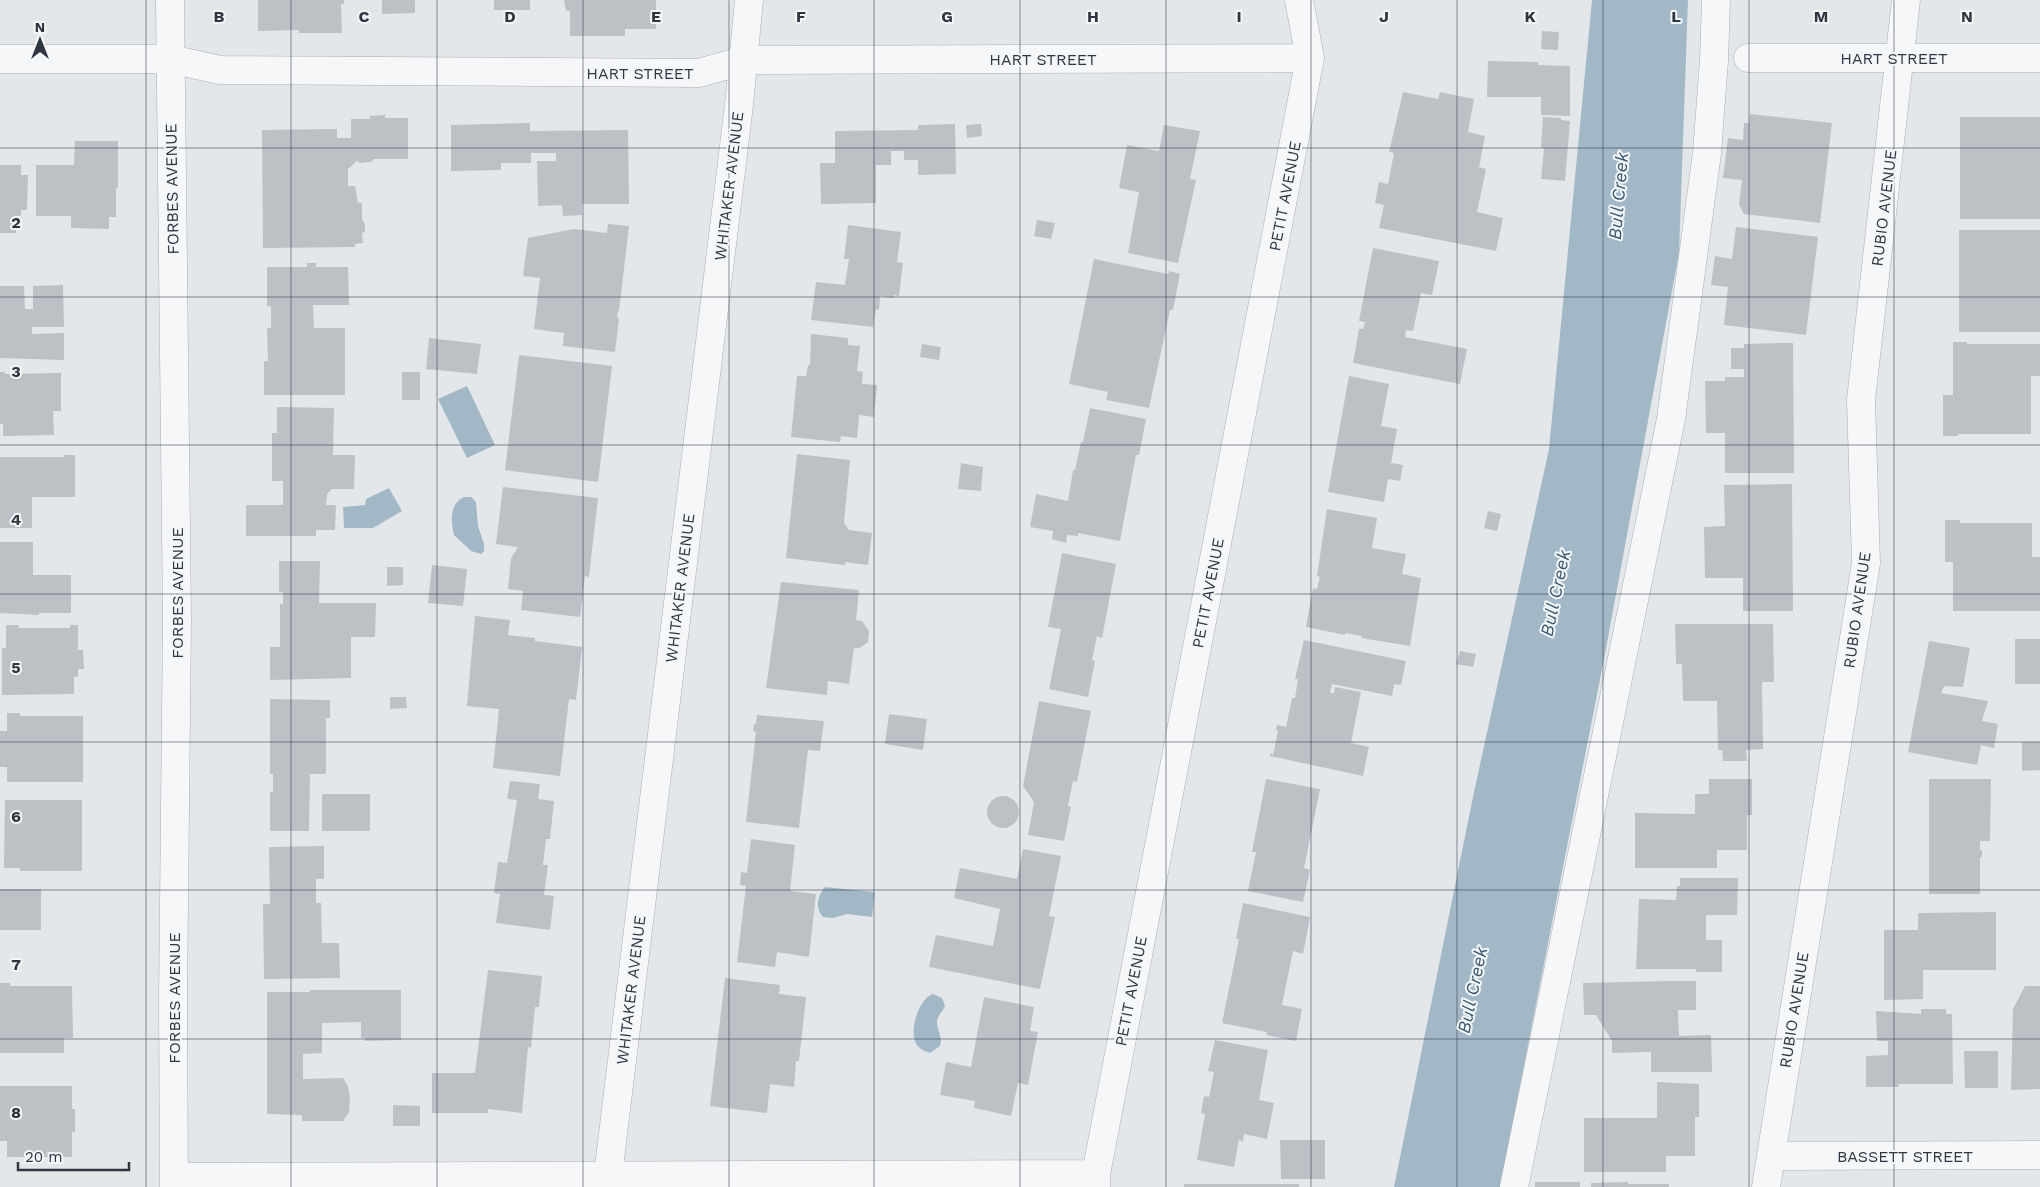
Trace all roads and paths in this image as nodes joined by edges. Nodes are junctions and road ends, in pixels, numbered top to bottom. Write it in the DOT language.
graph roads {
  1 [pos="170,0"];
  2 [pos="749,0"];
  3 [pos="1299,0"];
  4 [pos="1716,0"];
  5 [pos="1906,0"];
  6 [pos="170,58"];
  7 [pos="1310,58"];
  8 [pos="1748,58"];
  9 [pos="1901,58"];
  10 [pos="2040,58"];
  11 [pos="0,59"];
  12 [pos="744,60"];
  13 [pos="2040,1155"];
  14 [pos="1771,1156"];
  15 [pos="608,1175"];
  16 [pos="1096,1180"];
  17 [pos="671,1181"];
  18 [pos="174,1182"];
  19 [pos="1514,1187"];
  20 [pos="1766,1187"];
  1 -- 6 [label="street, FORBES AVENUE"];
  2 -- 12 [label="street, WHITAKER AVENUE"];
  3 -- 7 [label="street, PETIT AVENUE"];
  4 -- 19 [label="street"];
  5 -- 9 [label="street, RUBIO AVENUE"];
  6 -- 11 [label="street, HART STREET"];
  6 -- 12 [label="street, HART STREET"];
  6 -- 18 [label="street, FORBES AVENUE"];
  7 -- 12 [label="street, HART STREET"];
  7 -- 16 [label="street, PETIT AVENUE"];
  8 -- 9 [label="street, HART STREET"];
  9 -- 10 [label="street, HART STREET"];
  9 -- 14 [label="street, RUBIO AVENUE"];
  12 -- 15 [label="street, WHITAKER AVENUE"];
  13 -- 14 [label="street, BASSETT STREET"];
  14 -- 20 [label="street, RUBIO AVENUE"];
  15 -- 17 [label="street"];
  15 -- 18 [label="street"];
  16 -- 17 [label="street"];
}
